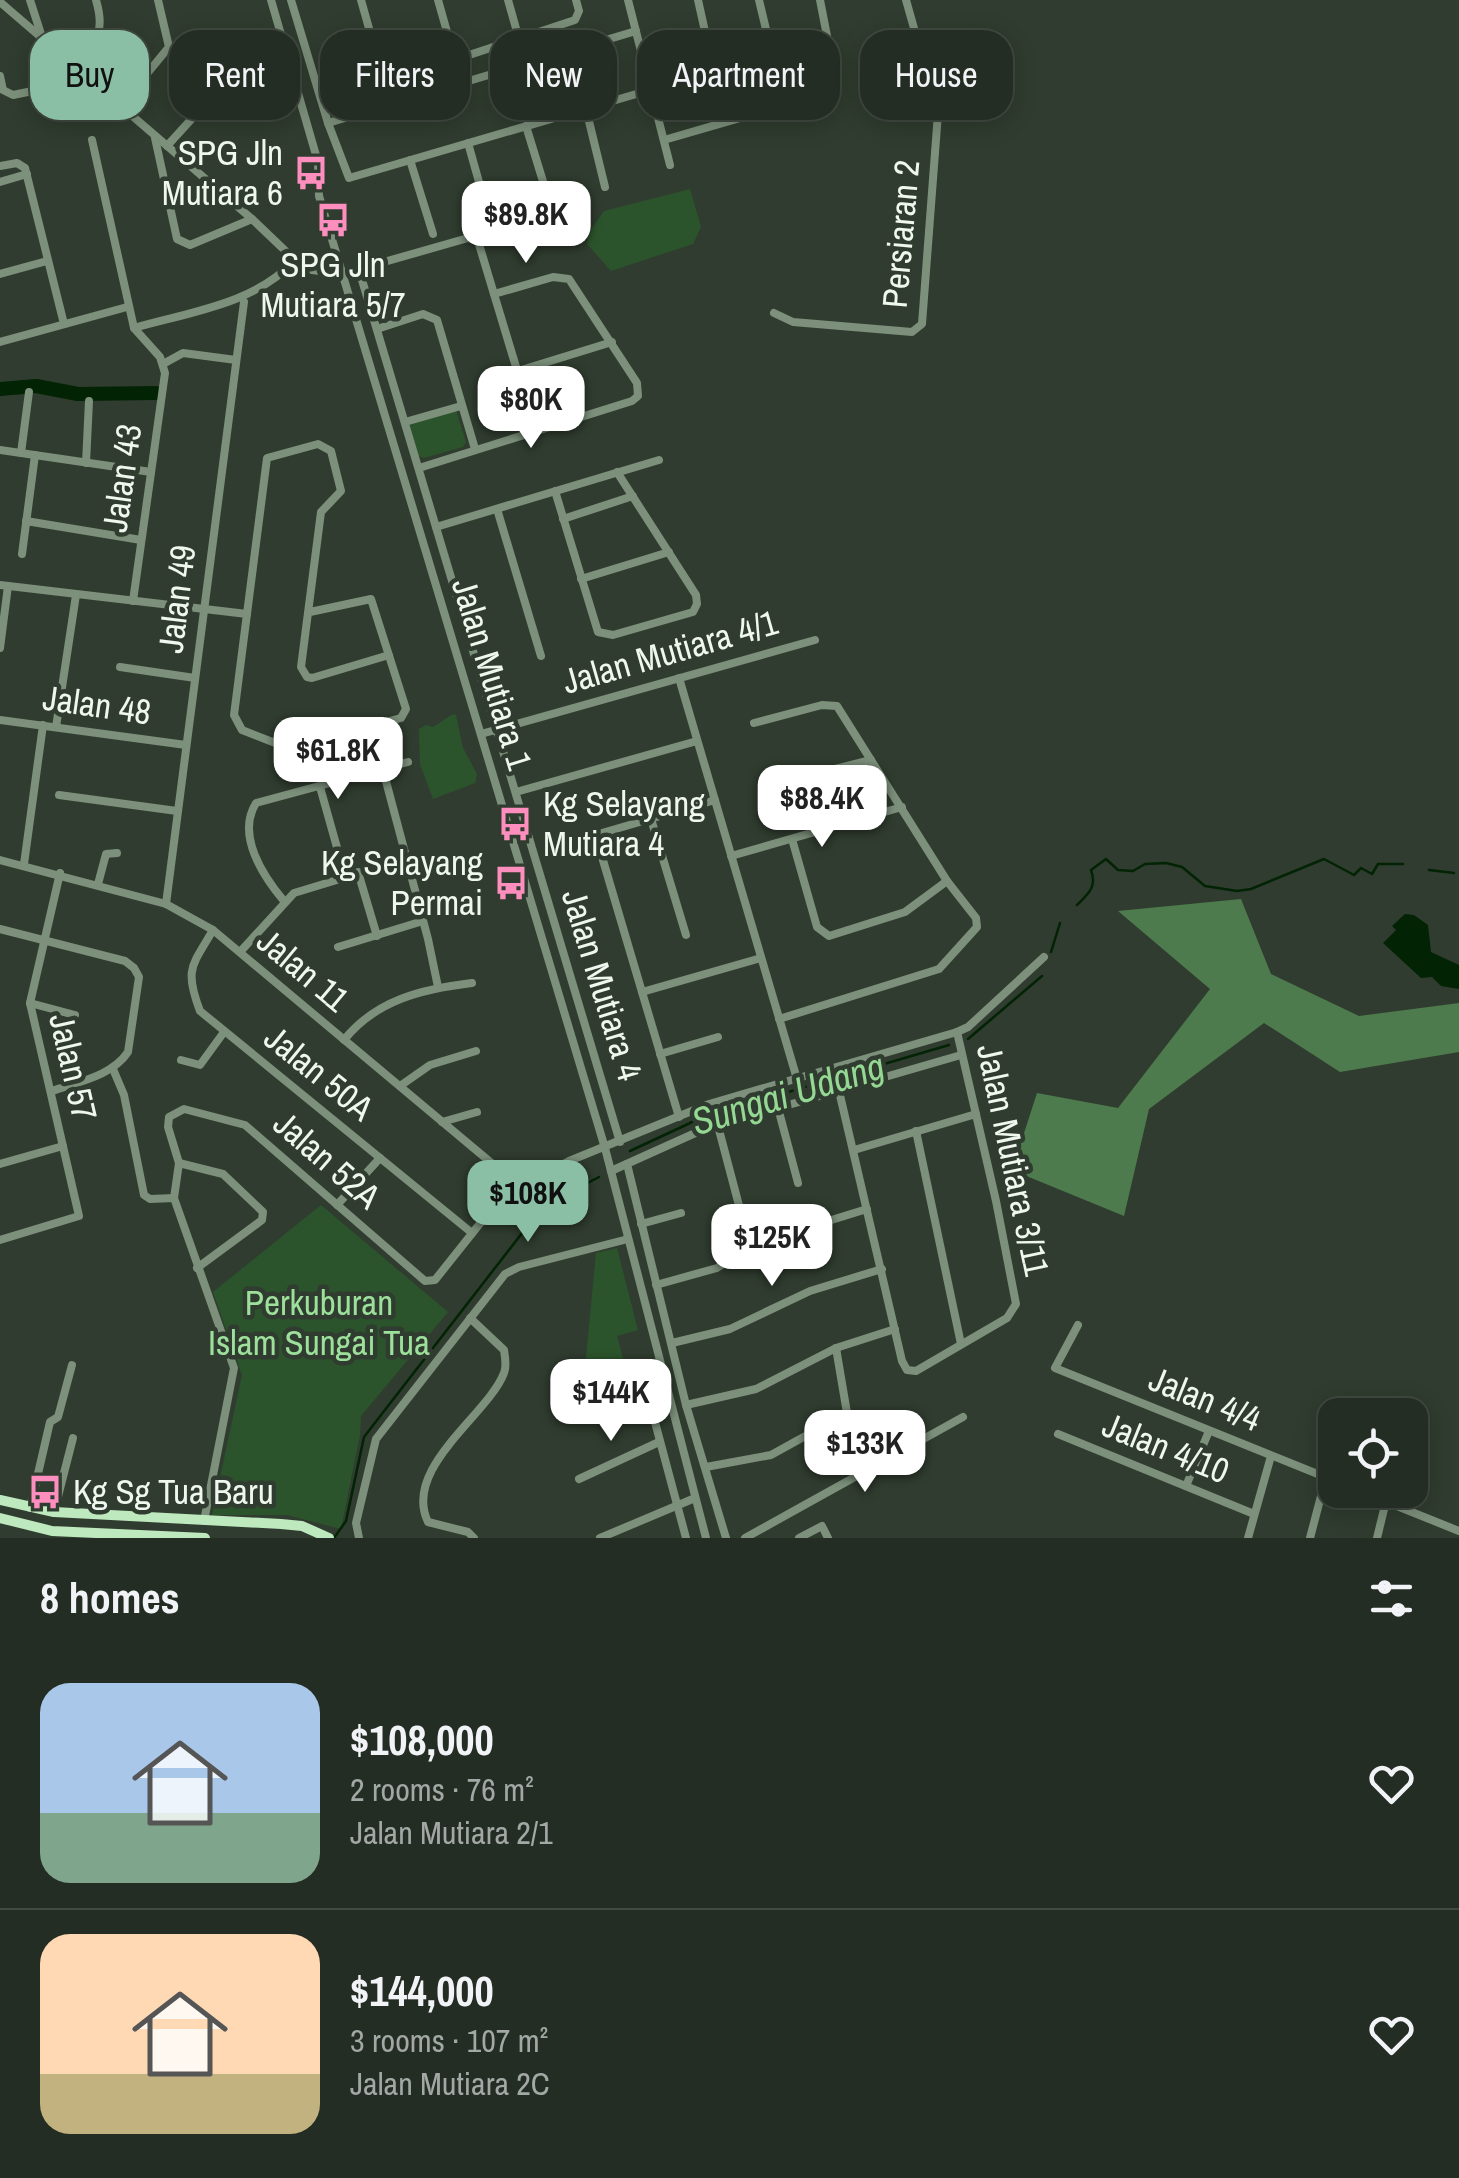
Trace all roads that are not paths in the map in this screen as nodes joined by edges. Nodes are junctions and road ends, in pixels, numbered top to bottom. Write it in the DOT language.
graph roads {
  1 [pos="30,0"];
  2 [pos="96,0"];
  3 [pos="158,0"];
  4 [pos="271,0"];
  5 [pos="292,0"];
  6 [pos="361,0"];
  7 [pos="438,0"];
  8 [pos="508,0"];
  9 [pos="576,0"];
  10 [pos="628,0"];
  11 [pos="698,0"];
  12 [pos="759,0"];
  13 [pos="820,0"];
  14 [pos="906,0"];
  15 [pos="0,2"];
  16 [pos="35,30"];
  17 [pos="40,30"];
  18 [pos="100,30"];
  19 [pos="369,30"];
  20 [pos="517,30"];
  21 [pos="543,30"];
  22 [pos="766,30"];
  23 [pos="826,30"];
  24 [pos="636,31"];
  25 [pos="637,35"];
  26 [pos="490,46"];
  27 [pos="149,72"];
  28 [pos="0,76"];
  29 [pos="470,80"];
  30 [pos="30,92"];
  31 [pos="137,120"];
  32 [pos="190,120"];
  33 [pos="337,120"];
  34 [pos="547,120"];
  35 [pos="589,120"];
  36 [pos="658,120"];
  37 [pos="732,120"];
  38 [pos="725,122"];
  39 [pos="328,123"];
  40 [pos="526,126"];
  41 [pos="155,135"];
  42 [pos="92,140"];
  43 [pos="664,140"];
  44 [pos="468,143"];
  45 [pos="167,146"];
  46 [pos="410,160"];
  47 [pos="670,165"];
  48 [pos="0,166"];
  49 [pos="27,174"];
  50 [pos="0,182"];
  51 [pos="605,187"];
  52 [pos="549,201"];
  53 [pos="252,219"];
  54 [pos="490,221"];
  55 [pos="433,234"];
  56 [pos="295,260"];
  57 [pos="47,261"];
  58 [pos="359,270"];
  59 [pos="0,274"];
  60 [pos="342,274"];
  61 [pos="494,294"];
  62 [pos="244,302"];
  63 [pos="128,307"];
  64 [pos="774,313"];
  65 [pos="64,324"];
  66 [pos="134,328"];
  67 [pos="377,328"];
  68 [pos="0,342"];
  69 [pos="612,342"];
  70 [pos="236,360"];
  71 [pos="163,364"];
  72 [pos="518,372"];
  73 [pos="29,392"];
  74 [pos="89,401"];
  75 [pos="461,406"];
  76 [pos="405,422"];
  77 [pos="535,430"];
  78 [pos="475,449"];
  79 [pos="0,450"];
  80 [pos="21,452"];
  81 [pos="36,455"];
  82 [pos="659,460"];
  83 [pos="86,463"];
  84 [pos="418,468"];
  85 [pos="150,472"];
  86 [pos="617,472"];
  87 [pos="555,491"];
  88 [pos="633,496"];
  89 [pos="497,508"];
  90 [pos="563,519"];
  91 [pos="26,521"];
  92 [pos="436,527"];
  93 [pos="142,540"];
  94 [pos="668,552"];
  95 [pos="22,554"];
  96 [pos="581,579"];
  97 [pos="4,585"];
  98 [pos="76,594"];
  99 [pos="132,601"];
  100 [pos="204,608"];
  101 [pos="310,612"];
  102 [pos="247,614"];
  103 [pos="815,640"];
  104 [pos="0,648"];
  105 [pos="388,655"];
  106 [pos="541,656"];
  107 [pos="120,667"];
  108 [pos="195,678"];
  109 [pos="679,678"];
  110 [pos="0,720"];
  111 [pos="754,723"];
  112 [pos="42,726"];
  113 [pos="56,728"];
  114 [pos="498,729"];
  115 [pos="481,734"];
  116 [pos="697,740"];
  117 [pos="186,745"];
  118 [pos="871,760"];
  119 [pos="408,762"];
  120 [pos="383,770"];
  121 [pos="774,784"];
  122 [pos="320,787"];
  123 [pos="516,792"];
  124 [pos="59,795"];
  125 [pos="715,800"];
  126 [pos="902,807"];
  127 [pos="177,811"];
  128 [pos="651,818"];
  129 [pos="792,839"];
  130 [pos="117,853"];
  131 [pos="731,856"];
  132 [pos="406,859"];
  133 [pos="0,860"];
  134 [pos="24,864"];
  135 [pos="358,872"];
  136 [pos="60,873"];
  137 [pos="345,876"];
  138 [pos="947,881"];
  139 [pos="98,884"];
  140 [pos="284,901"];
  141 [pos="166,904"];
  142 [pos="423,921"];
  143 [pos="0,929"];
  144 [pos="214,930"];
  145 [pos="686,935"];
  146 [pos="377,936"];
  147 [pos="43,940"];
  148 [pos="338,947"];
  149 [pos="240,952"];
  150 [pos="1044,957"];
  151 [pos="761,958"];
  152 [pos="472,983"];
  153 [pos="438,988"];
  154 [pos="642,992"];
  155 [pos="30,1003"];
  156 [pos="75,1014"];
  157 [pos="779,1019"];
  158 [pos="224,1032"];
  159 [pos="956,1032"];
  160 [pos="718,1037"];
  161 [pos="344,1040"];
  162 [pos="476,1052"];
  163 [pos="660,1054"];
  164 [pos="961,1055"];
  165 [pos="181,1060"];
  166 [pos="113,1069"];
  167 [pos="796,1078"];
  168 [pos="400,1086"];
  169 [pos="52,1091"];
  170 [pos="838,1091"];
  171 [pos="778,1108"];
  172 [pos="478,1112"];
  173 [pos="976,1114"];
  174 [pos="678,1117"];
  175 [pos="442,1122"];
  176 [pos="718,1126"];
  177 [pos="916,1131"];
  178 [pos="620,1142"];
  179 [pos="63,1146"];
  180 [pos="605,1148"];
  181 [pos="854,1150"];
  182 [pos="380,1158"];
  183 [pos="0,1162"];
  184 [pos="179,1163"];
  185 [pos="628,1164"];
  186 [pos="610,1170"];
  187 [pos="798,1183"];
  188 [pos="516,1184"];
  189 [pos="531,1196"];
  190 [pos="174,1198"];
  191 [pos="337,1205"];
  192 [pos="867,1210"];
  193 [pos="680,1213"];
  194 [pos="641,1224"];
  195 [pos="472,1233"];
  196 [pos="786,1234"];
  197 [pos="628,1239"];
  198 [pos="0,1240"];
  199 [pos="197,1268"];
  200 [pos="882,1269"];
  201 [pos="656,1284"];
  202 [pos="470,1318"];
  203 [pos="1078,1325"];
  204 [pos="895,1329"];
  205 [pos="672,1343"];
  206 [pos="961,1344"];
  207 [pos="836,1348"];
  208 [pos="72,1366"];
  209 [pos="588,1405"];
  210 [pos="686,1405"];
  211 [pos="846,1414"];
  212 [pos="963,1417"];
  213 [pos="1209,1430"];
  214 [pos="1058,1434"];
  215 [pos="72,1438"];
  216 [pos="659,1442"];
  217 [pos="1271,1456"];
  218 [pos="706,1467"];
  219 [pos="872,1470"];
  220 [pos="1318,1474"];
  221 [pos="579,1479"];
  222 [pos="1186,1486"];
  223 [pos="695,1498"];
  224 [pos="0,1503"];
  225 [pos="676,1504"];
  226 [pos="25,1507"];
  227 [pos="1320,1508"];
  228 [pos="1384,1508"];
  229 [pos="1402,1508"];
  230 [pos="54,1512"];
  231 [pos="1254,1514"];
  232 [pos="0,1518"];
  233 [pos="204,1521"];
  234 [pos="1447,1527"];
  235 [pos="1459,1532"];
  236 [pos="325,1536"];
  237 [pos="724,1536"];
  238 [pos="204,1538"];
  239 [pos="359,1538"];
  240 [pos="474,1538"];
  241 [pos="600,1538"];
  242 [pos="686,1538"];
  243 [pos="706,1538"];
  244 [pos="745,1538"];
  245 [pos="800,1538"];
  246 [pos="828,1538"];
  247 [pos="1248,1538"];
  248 [pos="1310,1538"];
  249 [pos="1377,1538"];
  250 [pos="1444,1538"];
  1 -- 17 [label="street"];
  2 -- 18 [label="street"];
  3 -- 27 [label="street"];
  4 -- 60 [label="street, Jalan Mutiara 1"];
  5 -- 39 [label="street"];
  6 -- 19 [label="street"];
  7 -- 26 [label="street"];
  8 -- 20 [label="street"];
  9 -- 21 [label="street"];
  10 -- 24 [label="street"];
  11 -- 38 [label="street"];
  12 -- 22 [label="street"];
  13 -- 23 [label="street"];
  14 -- 64 [label="street, Persiaran 2"];
  15 -- 16 [label="street"];
  24 -- 25 [label="street"];
  24 -- 29 [label="street"];
  28 -- 30 [label="street"];
  31 -- 41 [label="street"];
  32 -- 45 [label="street"];
  33 -- 39 [label="street"];
  34 -- 40 [label="street"];
  35 -- 51 [label="street"];
  36 -- 43 [label="street"];
  37 -- 38 [label="street"];
  38 -- 43 [label="street"];
  39 -- 46 [label="street"];
  40 -- 44 [label="street"];
  40 -- 52 [label="street"];
  41 -- 45 [label="street"];
  41 -- 53 [label="street"];
  42 -- 63 [label="street"];
  43 -- 47 [label="street"];
  44 -- 46 [label="street"];
  44 -- 54 [label="street"];
  45 -- 53 [label="street"];
  46 -- 55 [label="street"];
  48 -- 49 [label="street"];
  49 -- 50 [label="street"];
  49 -- 57 [label="street"];
  53 -- 56 [label="street"];
  56 -- 60 [label="street"];
  56 -- 66 [label="street"];
  57 -- 59 [label="street"];
  57 -- 65 [label="street"];
  58 -- 60 [label="street"];
  58 -- 61 [label="street"];
  58 -- 67 [label="street, Jalan Mutiara 4"];
  60 -- 115 [label="street, Jalan Mutiara 1"];
  61 -- 69 [label="street"];
  61 -- 72 [label="street"];
  62 -- 70 [label="street, Jalan 49"];
  63 -- 65 [label="street"];
  63 -- 66 [label="street"];
  65 -- 68 [label="street"];
  66 -- 71 [label="street"];
  67 -- 75 [label="street"];
  67 -- 76 [label="street, Jalan Mutiara 4"];
  69 -- 72 [label="street"];
  69 -- 77 [label="street"];
  70 -- 71 [label="street"];
  70 -- 100 [label="street, Jalan 49"];
  71 -- 85 [label="street, Jalan 43"];
  72 -- 77 [label="street"];
  73 -- 80 [label="street"];
  74 -- 83 [label="street"];
  75 -- 76 [label="street"];
  75 -- 78 [label="street"];
  76 -- 84 [label="street, Jalan Mutiara 4"];
  77 -- 78 [label="street"];
  78 -- 84 [label="street"];
  79 -- 80 [label="street"];
  80 -- 81 [label="street"];
  81 -- 83 [label="street"];
  81 -- 91 [label="street"];
  82 -- 86 [label="street"];
  83 -- 85 [label="street"];
  84 -- 92 [label="street, Jalan Mutiara 4"];
  85 -- 93 [label="street, Jalan 43"];
  86 -- 87 [label="street"];
  86 -- 88 [label="street"];
  87 -- 89 [label="street"];
  87 -- 90 [label="street"];
  88 -- 90 [label="street"];
  88 -- 94 [label="street"];
  89 -- 92 [label="street"];
  89 -- 106 [label="street"];
  90 -- 96 [label="street"];
  91 -- 93 [label="street"];
  91 -- 95 [label="street"];
  92 -- 114 [label="street, Jalan Mutiara 4"];
  93 -- 99 [label="street, Jalan 43"];
  94 -- 96 [label="street"];
  94 -- 96 [label="street"];
  97 -- 98 [label="street"];
  97 -- 104 [label="street"];
  98 -- 99 [label="street"];
  98 -- 113 [label="street"];
  99 -- 100 [label="street"];
  100 -- 102 [label="street"];
  100 -- 108 [label="street, Jalan 49"];
  101 -- 102 [label="street"];
  101 -- 105 [label="street"];
  101 -- 105 [label="street"];
  102 -- 105 [label="street"];
  103 -- 109 [label="street, Jalan Mutiara 4/1"];
  107 -- 108 [label="street"];
  108 -- 117 [label="street, Jalan 49"];
  109 -- 114 [label="street, Jalan Mutiara 4/1"];
  109 -- 116 [label="street"];
  110 -- 112 [label="street, Jalan 48"];
  111 -- 118 [label="street"];
  112 -- 113 [label="street, Jalan 48"];
  112 -- 134 [label="street"];
  113 -- 117 [label="street, Jalan 48"];
  114 -- 115 [label="street, Jalan Mutiara 4/1"];
  114 -- 123 [label="street, Jalan Mutiara 4"];
  115 -- 180 [label="street, Jalan Mutiara 1"];
  116 -- 123 [label="street"];
  116 -- 125 [label="street"];
  117 -- 127 [label="street, Jalan 49"];
  118 -- 121 [label="street"];
  118 -- 126 [label="street"];
  119 -- 120 [label="street"];
  120 -- 122 [label="street"];
  120 -- 132 [label="street"];
  122 -- 137 [label="street"];
  122 -- 140 [label="street"];
  123 -- 178 [label="street, Jalan Mutiara 4"];
  124 -- 127 [label="street"];
  125 -- 128 [label="street"];
  125 -- 131 [label="street"];
  126 -- 129 [label="street"];
  126 -- 138 [label="street"];
  127 -- 141 [label="street, Jalan 49"];
  128 -- 145 [label="street"];
  128 -- 154 [label="street"];
  129 -- 131 [label="street"];
  129 -- 138 [label="street"];
  130 -- 139 [label="street"];
  131 -- 151 [label="street"];
  132 -- 135 [label="street"];
  132 -- 142 [label="street"];
  133 -- 134 [label="street, Jalan 11"];
  134 -- 136 [label="street, Jalan 11"];
  135 -- 137 [label="street"];
  135 -- 146 [label="street"];
  136 -- 139 [label="street, Jalan 11"];
  136 -- 147 [label="street, Jalan 57"];
  137 -- 140 [label="street"];
  138 -- 157 [label="street"];
  139 -- 141 [label="street, Jalan 11"];
  140 -- 149 [label="street"];
  141 -- 144 [label="street, Jalan 11"];
  142 -- 146 [label="street"];
  142 -- 153 [label="street"];
  143 -- 147 [label="street"];
  144 -- 149 [label="street, Jalan 11"];
  144 -- 158 [label="street, Jalan 50A"];
  146 -- 148 [label="street"];
  147 -- 155 [label="street, Jalan 57"];
  147 -- 166 [label="street"];
  149 -- 161 [label="street, Jalan 11"];
  150 -- 159 [label="street"];
  151 -- 154 [label="street"];
  151 -- 157 [label="street"];
  152 -- 153 [label="street"];
  153 -- 161 [label="street"];
  154 -- 163 [label="street"];
  155 -- 156 [label="street"];
  155 -- 169 [label="street, Jalan 57"];
  157 -- 167 [label="street"];
  158 -- 165 [label="street"];
  158 -- 182 [label="street, Jalan 50A"];
  159 -- 164 [label="street, Jalan Mutiara 3/11"];
  159 -- 167 [label="street"];
  160 -- 163 [label="street"];
  161 -- 168 [label="street, Jalan 11"];
  162 -- 168 [label="street"];
  163 -- 174 [label="street"];
  164 -- 170 [label="street"];
  164 -- 173 [label="street, Jalan Mutiara 3/11"];
  166 -- 169 [label="street"];
  166 -- 190 [label="street"];
  167 -- 174 [label="street"];
  168 -- 175 [label="street, Jalan 11"];
  169 -- 179 [label="street, Jalan 57"];
  170 -- 171 [label="street"];
  170 -- 181 [label="street"];
  171 -- 176 [label="street"];
  171 -- 187 [label="street"];
  172 -- 175 [label="street"];
  173 -- 177 [label="street"];
  173 -- 206 [label="street, Jalan Mutiara 3/11"];
  174 -- 178 [label="street"];
  175 -- 188 [label="street, Jalan 11"];
  176 -- 185 [label="street"];
  176 -- 201 [label="street"];
  177 -- 181 [label="street"];
  177 -- 206 [label="street"];
  178 -- 180 [label="street"];
  179 -- 183 [label="street"];
  179 -- 198 [label="street, Jalan 57"];
  180 -- 186 [label="street, Jalan Mutiara 1"];
  180 -- 188 [label="street"];
  181 -- 192 [label="street"];
  182 -- 191 [label="street"];
  182 -- 195 [label="street, Jalan 50A"];
  184 -- 190 [label="street, Jalan 52A"];
  184 -- 191 [label="street, Jalan 52A"];
  184 -- 199 [label="street"];
  185 -- 186 [label="street"];
  185 -- 194 [label="street"];
  186 -- 197 [label="street, Jalan Mutiara 1"];
  188 -- 189 [label="street, Jalan 11"];
  188 -- 195 [label="street"];
  190 -- 199 [label="street, Jalan 52A"];
  191 -- 195 [label="street, Jalan 52A"];
  192 -- 196 [label="street"];
  192 -- 200 [label="street"];
  193 -- 194 [label="street"];
  194 -- 201 [label="street"];
  197 -- 202 [label="street"];
  197 -- 223 [label="street, Jalan Mutiara 1"];
  199 -- 233 [label="street, Jalan 52A"];
  200 -- 204 [label="street"];
  200 -- 205 [label="street"];
  201 -- 205 [label="street"];
  202 -- 239 [label="street"];
  202 -- 240 [label="street"];
  203 -- 213 [label="street, Jalan 4/4"];
  204 -- 206 [label="street"];
  204 -- 207 [label="street"];
  205 -- 210 [label="street"];
  207 -- 210 [label="street"];
  207 -- 211 [label="street"];
  208 -- 226 [label="street"];
  209 -- 216 [label="street"];
  210 -- 218 [label="street"];
  211 -- 218 [label="street"];
  211 -- 219 [label="street"];
  212 -- 219 [label="street"];
  213 -- 217 [label="street, Jalan 4/4"];
  213 -- 222 [label="street"];
  214 -- 222 [label="street, Jalan 4/10"];
  215 -- 230 [label="street"];
  216 -- 221 [label="street"];
  216 -- 225 [label="street"];
  217 -- 220 [label="street, Jalan 4/4"];
  217 -- 231 [label="street"];
  218 -- 237 [label="street"];
  219 -- 244 [label="street"];
  222 -- 231 [label="street, Jalan 4/10"];
  223 -- 225 [label="street"];
  223 -- 243 [label="street, Jalan Mutiara 1"];
  224 -- 226 [label="main road"];
  225 -- 241 [label="street"];
  225 -- 242 [label="street"];
  226 -- 230 [label="main road"];
  227 -- 248 [label="street"];
  228 -- 249 [label="street"];
  229 -- 234 [label="street"];
  230 -- 233 [label="main road"];
  231 -- 247 [label="street"];
  232 -- 238 [label="main road"];
  233 -- 236 [label="main road"];
  234 -- 235 [label="street"];
  234 -- 250 [label="street"];
  245 -- 246 [label="street"];
}
